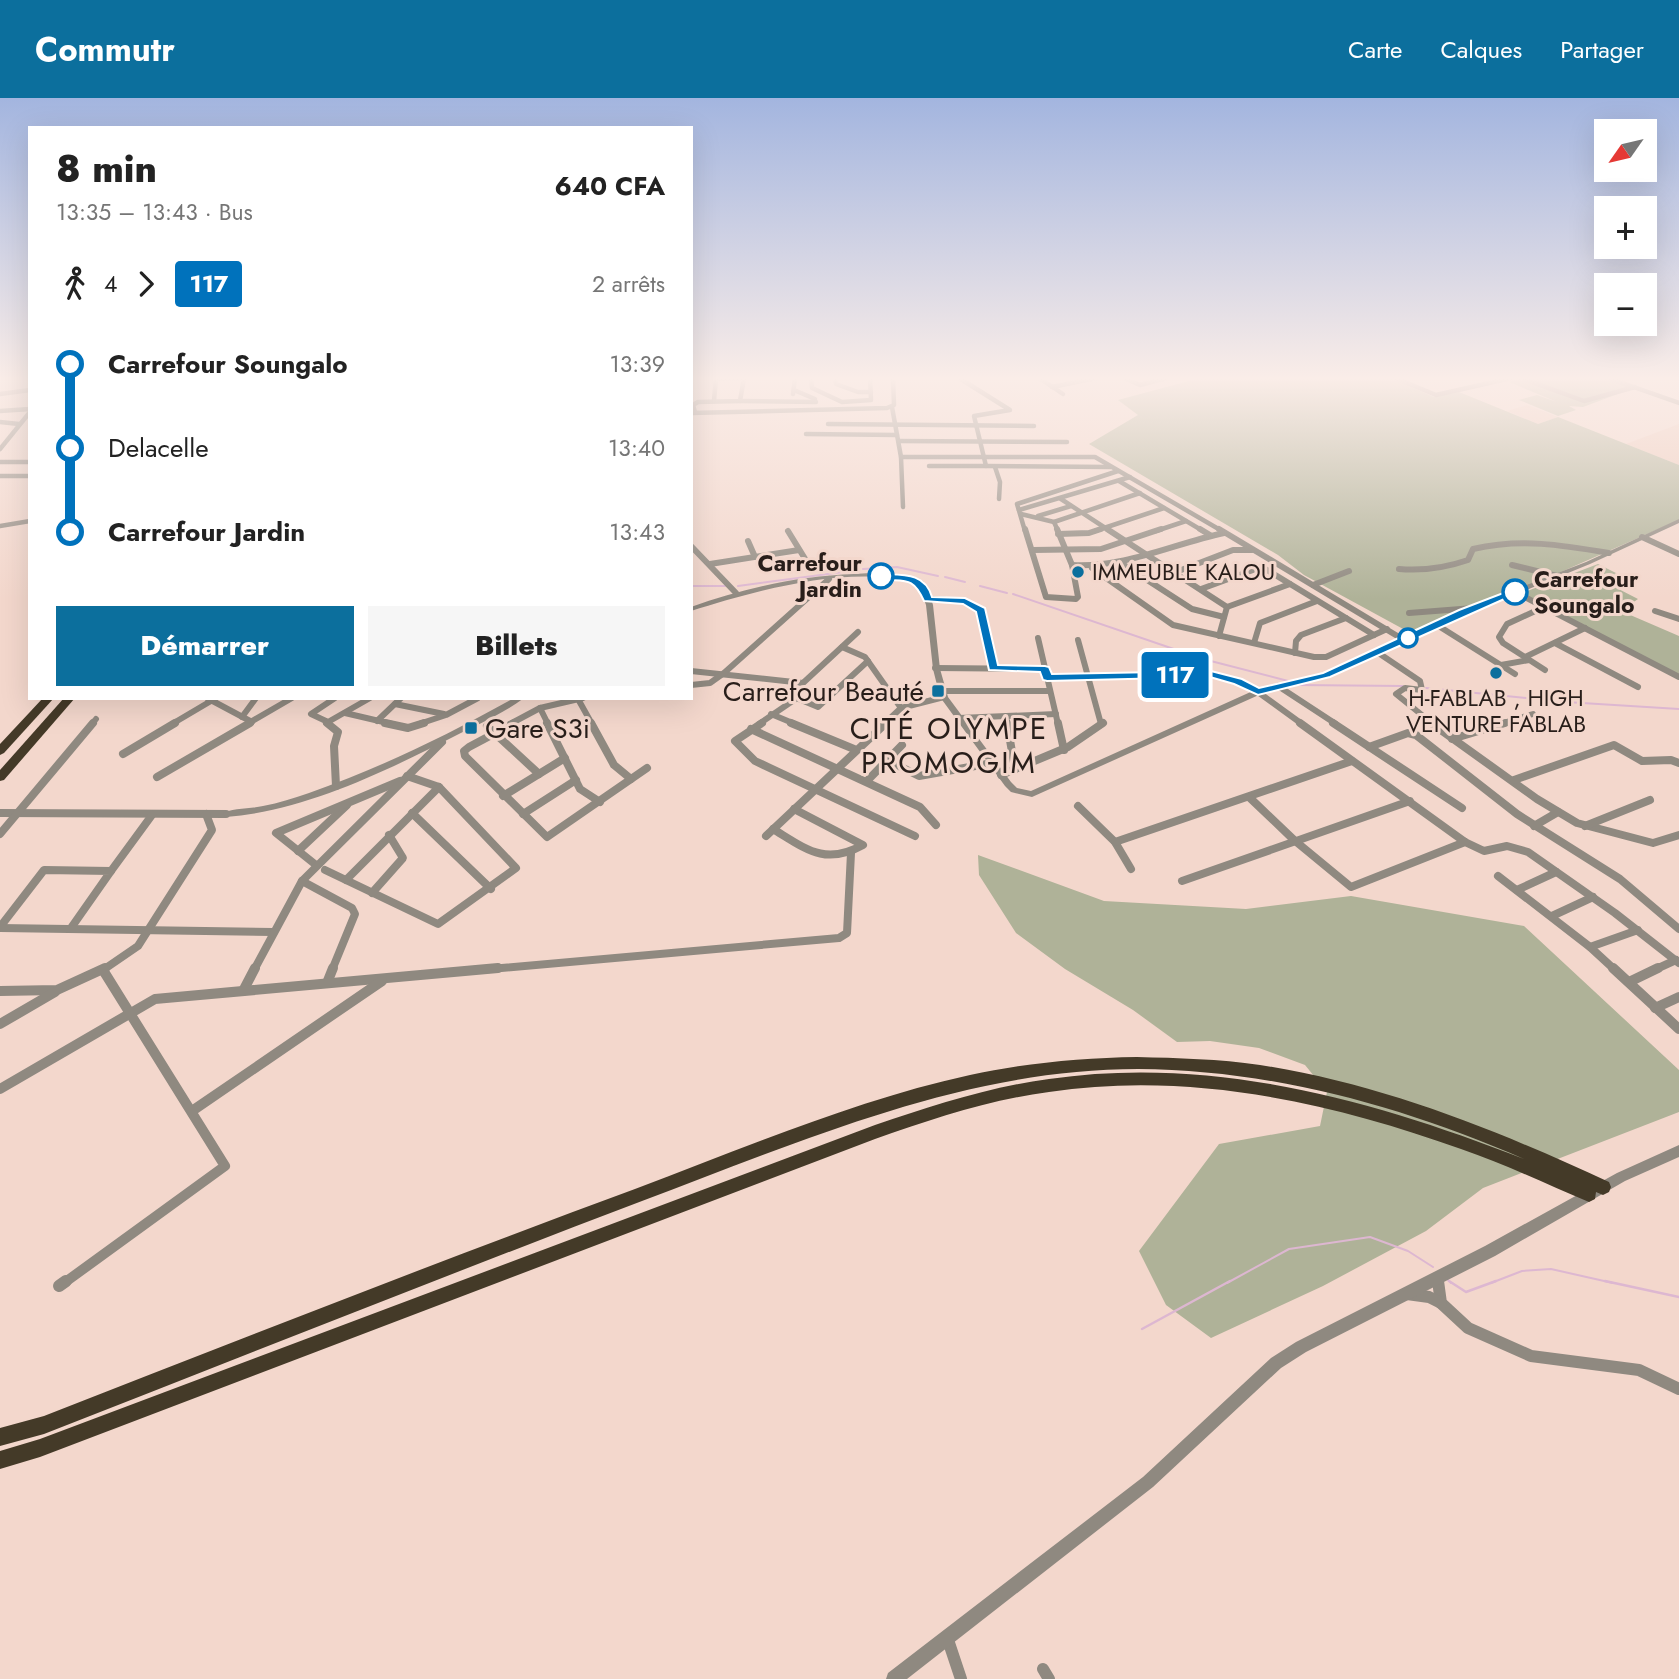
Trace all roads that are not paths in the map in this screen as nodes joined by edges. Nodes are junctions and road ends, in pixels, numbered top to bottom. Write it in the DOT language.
graph roads {
  1 [pos="900,452"];
  2 [pos="981,452"];
  3 [pos="901,457"];
  4 [pos="982,457"];
  5 [pos="0,462"];
  6 [pos="28,462"];
  7 [pos="929,466"];
  8 [pos="986,466"];
  9 [pos="995,467"];
  10 [pos="1111,467"];
  11 [pos="1118,471"];
  12 [pos="0,476"];
  13 [pos="28,476"];
  14 [pos="1130,477"];
  15 [pos="1119,481"];
  16 [pos="1140,493"];
  17 [pos="999,499"];
  18 [pos="1061,499"];
  19 [pos="1071,506"];
  20 [pos="903,507"];
  21 [pos="1164,508"];
  22 [pos="1020,512"];
  23 [pos="1082,512"];
  24 [pos="1038,516"];
  25 [pos="28,521"];
  26 [pos="1186,521"];
  27 [pos="1679,521"];
  28 [pos="1054,522"];
  29 [pos="0,526"];
  30 [pos="1106,527"];
  31 [pos="788,531"];
  32 [pos="1224,533"];
  33 [pos="1058,534"];
  34 [pos="1210,535"];
  35 [pos="1642,537"];
  36 [pos="748,541"];
  37 [pos="1126,541"];
  38 [pos="693,548"];
  39 [pos="799,550"];
  40 [pos="1033,550"];
  41 [pos="1064,550"];
  42 [pos="1255,550"];
  43 [pos="1609,553"];
  44 [pos="1679,554"];
  45 [pos="1150,556"];
  46 [pos="755,557"];
  47 [pos="807,562"];
  48 [pos="1276,562"];
  49 [pos="710,564"];
  50 [pos="1072,565"];
  51 [pos="1124,565"];
  52 [pos="1512,565"];
  53 [pos="1262,567"];
  54 [pos="1092,568"];
  55 [pos="1399,569"];
  56 [pos="1349,571"];
  57 [pos="1176,572"];
  58 [pos="1556,576"];
  59 [pos="829,579"];
  60 [pos="1290,584"];
  61 [pos="1312,585"];
  62 [pos="1201,589"];
  63 [pos="1515,592"];
  64 [pos="736,593"];
  65 [pos="928,599"];
  66 [pos="1317,601"];
  67 [pos="1227,607"];
  68 [pos="1544,607"];
  69 [pos="693,608"];
  70 [pos="1474,608"];
  71 [pos="1655,611"];
  72 [pos="1409,612"];
  73 [pos="1224,617"];
  74 [pos="1346,618"];
  75 [pos="1679,619"];
  76 [pos="1437,625"];
  77 [pos="1585,628"];
  78 [pos="1387,629"];
  79 [pos="858,632"];
  80 [pos="1374,635"];
  81 [pos="1219,636"];
  82 [pos="1038,638"];
  83 [pos="1078,640"];
  84 [pos="1404,640"];
  85 [pos="1254,643"];
  86 [pos="1555,643"];
  87 [pos="842,647"];
  88 [pos="1377,652"];
  89 [pos="1295,653"];
  90 [pos="1527,658"];
  91 [pos="868,661"];
  92 [pos="1501,665"];
  93 [pos="935,668"];
  94 [pos="993,668"];
  95 [pos="1045,669"];
  96 [pos="1545,670"];
  97 [pos="693,671"];
  98 [pos="724,673"];
  99 [pos="1515,674"];
  100 [pos="1088,677"];
  101 [pos="1679,677"];
  102 [pos="1047,678"];
  103 [pos="693,685"];
  104 [pos="1278,686"];
  105 [pos="1638,687"];
  106 [pos="1050,691"];
  107 [pos="782,692"];
  108 [pos="1258,692"];
  109 [pos="942,694"];
  110 [pos="797,698"];
  111 [pos="47,700"];
  112 [pos="68,700"];
  113 [pos="210,700"];
  114 [pos="214,700"];
  115 [pos="255,700"];
  116 [pos="289,700"];
  117 [pos="332,700"];
  118 [pos="367,700"];
  119 [pos="472,700"];
  120 [pos="516,700"];
  121 [pos="576,700"];
  122 [pos="581,700"];
  123 [pos="398,701"];
  124 [pos="540,708"];
  125 [pos="901,708"];
  126 [pos="345,713"];
  127 [pos="771,714"];
  128 [pos="1056,714"];
  129 [pos="1533,714"];
  130 [pos="446,715"];
  131 [pos="1006,716"];
  132 [pos="243,717"];
  133 [pos="959,718"];
  134 [pos="96,719"];
  135 [pos="377,721"];
  136 [pos="252,722"];
  137 [pos="327,723"];
  138 [pos="487,726"];
  139 [pos="751,729"];
  140 [pos="494,733"];
  141 [pos="1452,739"];
  142 [pos="442,742"];
  143 [pos="902,746"];
  144 [pos="1369,747"];
  145 [pos="854,749"];
  146 [pos="1064,750"];
  147 [pos="0,751"];
  148 [pos="123,754"];
  149 [pos="565,758"];
  150 [pos="887,760"];
  151 [pos="1352,761"];
  152 [pos="992,763"];
  153 [pos="1679,763"];
  154 [pos="647,768"];
  155 [pos="835,768"];
  156 [pos="1015,769"];
  157 [pos="538,774"];
  158 [pos="1002,775"];
  159 [pos="0,777"];
  160 [pos="156,777"];
  161 [pos="405,778"];
  162 [pos="631,779"];
  163 [pos="576,780"];
  164 [pos="1514,780"];
  165 [pos="867,781"];
  166 [pos="336,786"];
  167 [pos="439,787"];
  168 [pos="815,789"];
  169 [pos="503,796"];
  170 [pos="1249,797"];
  171 [pos="1650,800"];
  172 [pos="351,801"];
  173 [pos="1410,801"];
  174 [pos="600,802"];
  175 [pos="1078,806"];
  176 [pos="1462,808"];
  177 [pos="794,809"];
  178 [pos="1558,812"];
  179 [pos="0,813"];
  180 [pos="412,813"];
  181 [pos="18,814"];
  182 [pos="206,814"];
  183 [pos="226,814"];
  184 [pos="523,814"];
  185 [pos="152,815"];
  186 [pos="936,825"];
  187 [pos="1534,826"];
  188 [pos="1585,826"];
  189 [pos="0,834"];
  190 [pos="389,835"];
  191 [pos="1679,835"];
  192 [pos="915,836"];
  193 [pos="1294,841"];
  194 [pos="1115,842"];
  195 [pos="1465,842"];
  196 [pos="298,851"];
  197 [pos="852,853"];
  198 [pos="320,867"];
  199 [pos="1131,869"];
  200 [pos="111,871"];
  201 [pos="1556,872"];
  202 [pos="1498,876"];
  203 [pos="346,880"];
  204 [pos="302,881"];
  205 [pos="1182,881"];
  206 [pos="491,889"];
  207 [pos="1517,890"];
  208 [pos="372,893"];
  209 [pos="1593,897"];
  210 [pos="1552,916"];
  211 [pos="0,928"];
  212 [pos="72,928"];
  213 [pos="1679,929"];
  214 [pos="1638,930"];
  215 [pos="148,932"];
  216 [pos="273,932"];
  217 [pos="1591,947"];
  218 [pos="1678,961"];
  219 [pos="103,970"];
  220 [pos="385,979"];
  221 [pos="1629,982"];
  222 [pos="327,983"];
  223 [pos="57,990"];
  224 [pos="243,991"];
  225 [pos="0,992"];
  226 [pos="1679,997"];
  227 [pos="1655,1008"];
  228 [pos="127,1014"];
  229 [pos="0,1024"];
  230 [pos="1679,1030"];
  231 [pos="0,1089"];
  232 [pos="192,1111"];
  233 [pos="1679,1151"];
  234 [pos="1596,1190"];
  235 [pos="1438,1277"];
  236 [pos="59,1286"];
  237 [pos="1407,1294"];
  238 [pos="1441,1303"];
  239 [pos="1679,1389"];
  240 [pos="0,1437"];
  241 [pos="0,1460"];
  242 [pos="947,1637"];
  243 [pos="894,1679"];
  244 [pos="961,1679"];
  1 -- 3 [label="street"];
  2 -- 4 [label="street"];
  3 -- 4 [label="street"];
  3 -- 20 [label="street"];
  4 -- 8 [label="street"];
  4 -- 10 [label="street"];
  5 -- 6 [label="street"];
  7 -- 8 [label="street"];
  8 -- 9 [label="street"];
  9 -- 10 [label="street"];
  9 -- 17 [label="street"];
  10 -- 11 [label="street"];
  11 -- 14 [label="street"];
  11 -- 22 [label="street"];
  12 -- 13 [label="street"];
  14 -- 15 [label="street"];
  14 -- 32 [label="street"];
  15 -- 16 [label="street"];
  15 -- 18 [label="street"];
  16 -- 21 [label="street"];
  16 -- 23 [label="street"];
  18 -- 19 [label="street"];
  18 -- 22 [label="street"];
  19 -- 23 [label="street"];
  19 -- 24 [label="street"];
  21 -- 26 [label="street"];
  21 -- 30 [label="street"];
  22 -- 24 [label="street"];
  22 -- 40 [label="street"];
  23 -- 28 [label="street"];
  23 -- 30 [label="street"];
  24 -- 28 [label="street"];
  25 -- 29 [label="street"];
  26 -- 34 [label="street"];
  26 -- 37 [label="street"];
  27 -- 35 [label="street"];
  28 -- 33 [label="street"];
  30 -- 33 [label="street"];
  30 -- 37 [label="street"];
  31 -- 39 [label="street"];
  32 -- 34 [label="street"];
  32 -- 42 [label="street"];
  33 -- 41 [label="street"];
  34 -- 45 [label="street"];
  35 -- 43 [label="street"];
  35 -- 44 [label="street"];
  36 -- 46 [label="street"];
  37 -- 41 [label="street"];
  37 -- 45 [label="street"];
  38 -- 49 [label="street"];
  39 -- 46 [label="street"];
  39 -- 47 [label="street"];
  40 -- 41 [label="street"];
  40 -- 50 [label="street"];
  41 -- 50 [label="street"];
  42 -- 48 [label="street"];
  42 -- 57 [label="street"];
  43 -- 55 [label="street"];
  43 -- 58 [label="street"];
  45 -- 51 [label="street"];
  45 -- 57 [label="street"];
  46 -- 49 [label="street"];
  48 -- 53 [label="street"];
  48 -- 61 [label="street"];
  49 -- 64 [label="street"];
  50 -- 54 [label="street"];
  51 -- 54 [label="street"];
  51 -- 73 [label="street"];
  52 -- 58 [label="street"];
  53 -- 60 [label="street"];
  53 -- 62 [label="street"];
  54 -- 81 [label="street"];
  56 -- 61 [label="street"];
  57 -- 62 [label="street"];
  58 -- 63 [label="street"];
  59 -- 64 [label="street"];
  59 -- 65 [label="street"];
  59 -- 98 [label="street"];
  60 -- 66 [label="street"];
  60 -- 67 [label="street"];
  61 -- 78 [label="street"];
  62 -- 67 [label="street"];
  63 -- 68 [label="street"];
  63 -- 70 [label="street"];
  64 -- 69 [label="street"];
  65 -- 93 [label="street"];
  65 -- 94 [label="street"];
  66 -- 74 [label="street"];
  66 -- 85 [label="street"];
  67 -- 73 [label="street"];
  68 -- 77 [label="street"];
  68 -- 90 [label="street"];
  70 -- 72 [label="street"];
  70 -- 76 [label="street"];
  71 -- 75 [label="street"];
  73 -- 81 [label="street"];
  74 -- 80 [label="street"];
  74 -- 89 [label="street"];
  76 -- 84 [label="street"];
  76 -- 92 [label="street"];
  77 -- 86 [label="street"];
  77 -- 101 [label="street"];
  78 -- 80 [label="street"];
  78 -- 84 [label="street"];
  79 -- 87 [label="street"];
  80 -- 89 [label="street"];
  81 -- 85 [label="street"];
  82 -- 95 [label="street"];
  83 -- 100 [label="street"];
  84 -- 88 [label="street"];
  85 -- 89 [label="street"];
  86 -- 90 [label="street"];
  86 -- 105 [label="street"];
  87 -- 91 [label="street"];
  87 -- 98 [label="street"];
  88 -- 104 [label="street"];
  88 -- 141 [label="street"];
  90 -- 92 [label="street"];
  90 -- 96 [label="street"];
  91 -- 110 [label="street"];
  91 -- 125 [label="street"];
  92 -- 99 [label="street"];
  93 -- 94 [label="street"];
  93 -- 109 [label="street"];
  94 -- 95 [label="street"];
  95 -- 102 [label="street"];
  97 -- 98 [label="street"];
  98 -- 103 [label="street"];
  100 -- 102 [label="street"];
  100 -- 108 [label="street"];
  100 -- 146 [label="street"];
  102 -- 106 [label="street"];
  104 -- 108 [label="street"];
  104 -- 144 [label="street"];
  106 -- 109 [label="street"];
  106 -- 128 [label="street"];
  107 -- 110 [label="street"];
  108 -- 151 [label="street"];
  108 -- 158 [label="street"];
  109 -- 125 [label="street"];
  109 -- 133 [label="street"];
  110 -- 127 [label="street"];
  111 -- 147 [label="highway"];
  112 -- 159 [label="highway"];
  113 -- 148 [label="street"];
  114 -- 132 [label="street"];
  115 -- 132 [label="street"];
  116 -- 136 [label="street"];
  117 -- 137 [label="street"];
  118 -- 126 [label="street"];
  119 -- 130 [label="street"];
  120 -- 142 [label="street"];
  121 -- 124 [label="street"];
  122 -- 162 [label="street"];
  123 -- 130 [label="street"];
  123 -- 135 [label="street"];
  124 -- 140 [label="street"];
  124 -- 149 [label="street"];
  125 -- 145 [label="street"];
  126 -- 135 [label="street"];
  126 -- 137 [label="street"];
  127 -- 139 [label="street"];
  127 -- 145 [label="street"];
  128 -- 131 [label="street"];
  128 -- 146 [label="street"];
  129 -- 141 [label="street"];
  130 -- 135 [label="street"];
  131 -- 133 [label="street"];
  131 -- 156 [label="street"];
  132 -- 136 [label="street"];
  133 -- 152 [label="street"];
  134 -- 181 [label="street"];
  136 -- 160 [label="street"];
  137 -- 166 [label="street"];
  138 -- 140 [label="street"];
  139 -- 155 [label="street"];
  139 -- 168 [label="street"];
  140 -- 157 [label="street"];
  140 -- 169 [label="street"];
  141 -- 164 [label="street"];
  142 -- 161 [label="street"];
  142 -- 166 [label="street"];
  143 -- 150 [label="street"];
  144 -- 176 [label="street"];
  144 -- 187 [label="street"];
  145 -- 155 [label="street"];
  146 -- 156 [label="street"];
  149 -- 157 [label="street"];
  149 -- 163 [label="street"];
  150 -- 152 [label="street"];
  150 -- 165 [label="street"];
  151 -- 170 [label="street"];
  151 -- 173 [label="street"];
  152 -- 158 [label="street"];
  153 -- 164 [label="street"];
  154 -- 162 [label="street"];
  155 -- 165 [label="street"];
  155 -- 168 [label="street"];
  156 -- 158 [label="street"];
  157 -- 169 [label="street"];
  161 -- 167 [label="street"];
  161 -- 172 [label="street"];
  161 -- 198 [label="street"];
  162 -- 174 [label="street"];
  163 -- 174 [label="street"];
  163 -- 184 [label="street"];
  164 -- 178 [label="street"];
  165 -- 186 [label="street"];
  166 -- 183 [label="street"];
  167 -- 180 [label="street"];
  167 -- 206 [label="street"];
  168 -- 177 [label="street"];
  168 -- 192 [label="street"];
  169 -- 184 [label="street"];
  170 -- 193 [label="street"];
  170 -- 194 [label="street"];
  171 -- 188 [label="street"];
  172 -- 196 [label="street"];
  172 -- 196 [label="street"];
  173 -- 193 [label="street"];
  173 -- 195 [label="street"];
  174 -- 184 [label="street"];
  175 -- 194 [label="street"];
  177 -- 197 [label="street"];
  177 -- 197 [label="street"];
  178 -- 187 [label="street"];
  178 -- 188 [label="street"];
  179 -- 181 [label="street"];
  180 -- 190 [label="street"];
  180 -- 206 [label="street"];
  181 -- 185 [label="street"];
  181 -- 189 [label="street"];
  182 -- 183 [label="street"];
  182 -- 185 [label="street"];
  182 -- 215 [label="street"];
  185 -- 200 [label="street"];
  187 -- 213 [label="street"];
  188 -- 191 [label="street"];
  190 -- 203 [label="street"];
  190 -- 208 [label="street"];
  193 -- 195 [label="street"];
  193 -- 205 [label="street"];
  194 -- 199 [label="street"];
  195 -- 201 [label="street"];
  196 -- 198 [label="street"];
  197 -- 220 [label="street"];
  198 -- 203 [label="street"];
  198 -- 204 [label="street"];
  200 -- 211 [label="street"];
  200 -- 212 [label="street"];
  201 -- 207 [label="street"];
  201 -- 209 [label="street"];
  202 -- 207 [label="street"];
  203 -- 208 [label="street"];
  204 -- 216 [label="street"];
  204 -- 222 [label="street"];
  206 -- 208 [label="street"];
  207 -- 210 [label="street"];
  209 -- 210 [label="street"];
  209 -- 214 [label="street"];
  210 -- 217 [label="street"];
  211 -- 212 [label="street"];
  212 -- 215 [label="street"];
  214 -- 217 [label="street"];
  214 -- 218 [label="street"];
  215 -- 216 [label="street"];
  215 -- 219 [label="street"];
  216 -- 224 [label="street"];
  217 -- 221 [label="street"];
  218 -- 221 [label="street"];
  219 -- 223 [label="street"];
  219 -- 228 [label="street"];
  220 -- 222 [label="street"];
  220 -- 232 [label="street"];
  221 -- 227 [label="street"];
  222 -- 224 [label="street"];
  223 -- 225 [label="street"];
  223 -- 229 [label="street"];
  224 -- 228 [label="street"];
  226 -- 227 [label="street"];
  227 -- 230 [label="street"];
  228 -- 231 [label="street"];
  228 -- 232 [label="street"];
  232 -- 236 [label="street"];
  233 -- 234 [label="street"];
  234 -- 235 [label="street"];
  234 -- 240 [label="highway"];
  234 -- 241 [label="highway"];
  235 -- 237 [label="street"];
  235 -- 238 [label="street"];
  237 -- 238 [label="street"];
  237 -- 242 [label="street"];
  238 -- 239 [label="street"];
  242 -- 243 [label="street"];
  242 -- 244 [label="street"];
}
